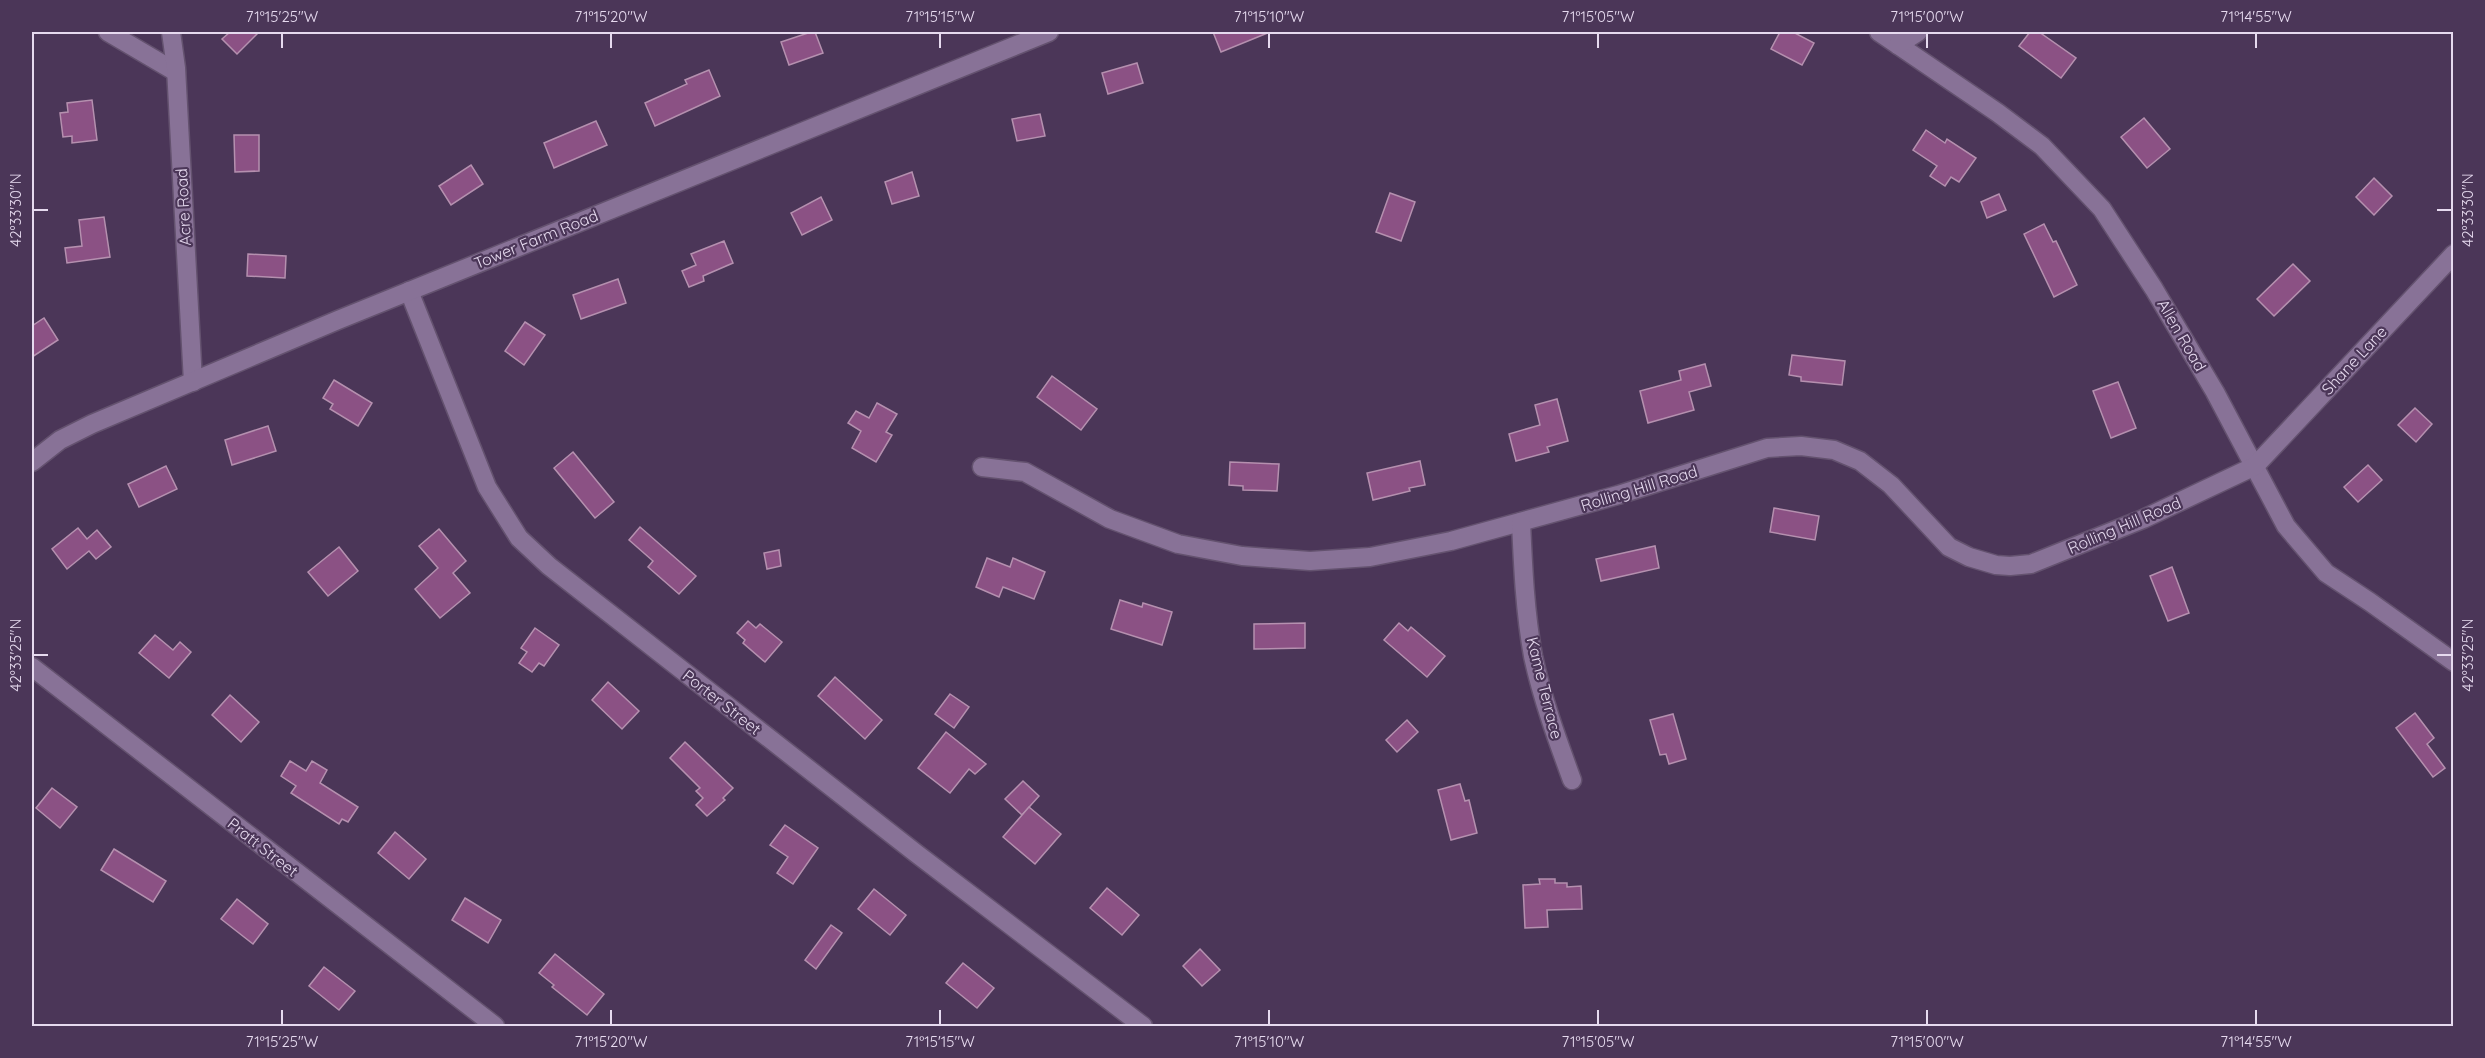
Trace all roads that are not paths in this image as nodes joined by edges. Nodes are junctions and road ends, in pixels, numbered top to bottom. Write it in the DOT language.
graph roads {
  1 [pos="108,32"];
  2 [pos="171,32"];
  3 [pos="1049,32"];
  4 [pos="1879,32"];
  5 [pos="1918,32"];
  6 [pos="1898,45"];
  7 [pos="176,72"];
  8 [pos="2454,254"];
  9 [pos="409,291"];
  10 [pos="193,382"];
  11 [pos="32,462"];
  12 [pos="2255,466"];
  13 [pos="982,467"];
  14 [pos="1521,522"];
  15 [pos="2454,663"];
  16 [pos="32,667"];
  17 [pos="1572,780"];
  18 [pos="495,1026"];
  19 [pos="1143,1026"];
  1 -- 7 [label="street"];
  2 -- 7 [label="street, Acre Road"];
  3 -- 9 [label="street, Tower Farm Road"];
  4 -- 6 [label="street, Allen Road"];
  5 -- 6 [label="street"];
  6 -- 12 [label="street, Allen Road"];
  7 -- 10 [label="street, Acre Road"];
  8 -- 12 [label="street, Shane Lane"];
  9 -- 10 [label="street, Tower Farm Road"];
  9 -- 19 [label="street, Porter Street"];
  10 -- 11 [label="street, Tower Farm Road"];
  12 -- 14 [label="street, Rolling Hill Road"];
  12 -- 15 [label="street, Allen Road"];
  13 -- 14 [label="street, Rolling Hill Road"];
  14 -- 17 [label="street, Kame Terrace"];
  16 -- 18 [label="street, Pratt Street"];
}
